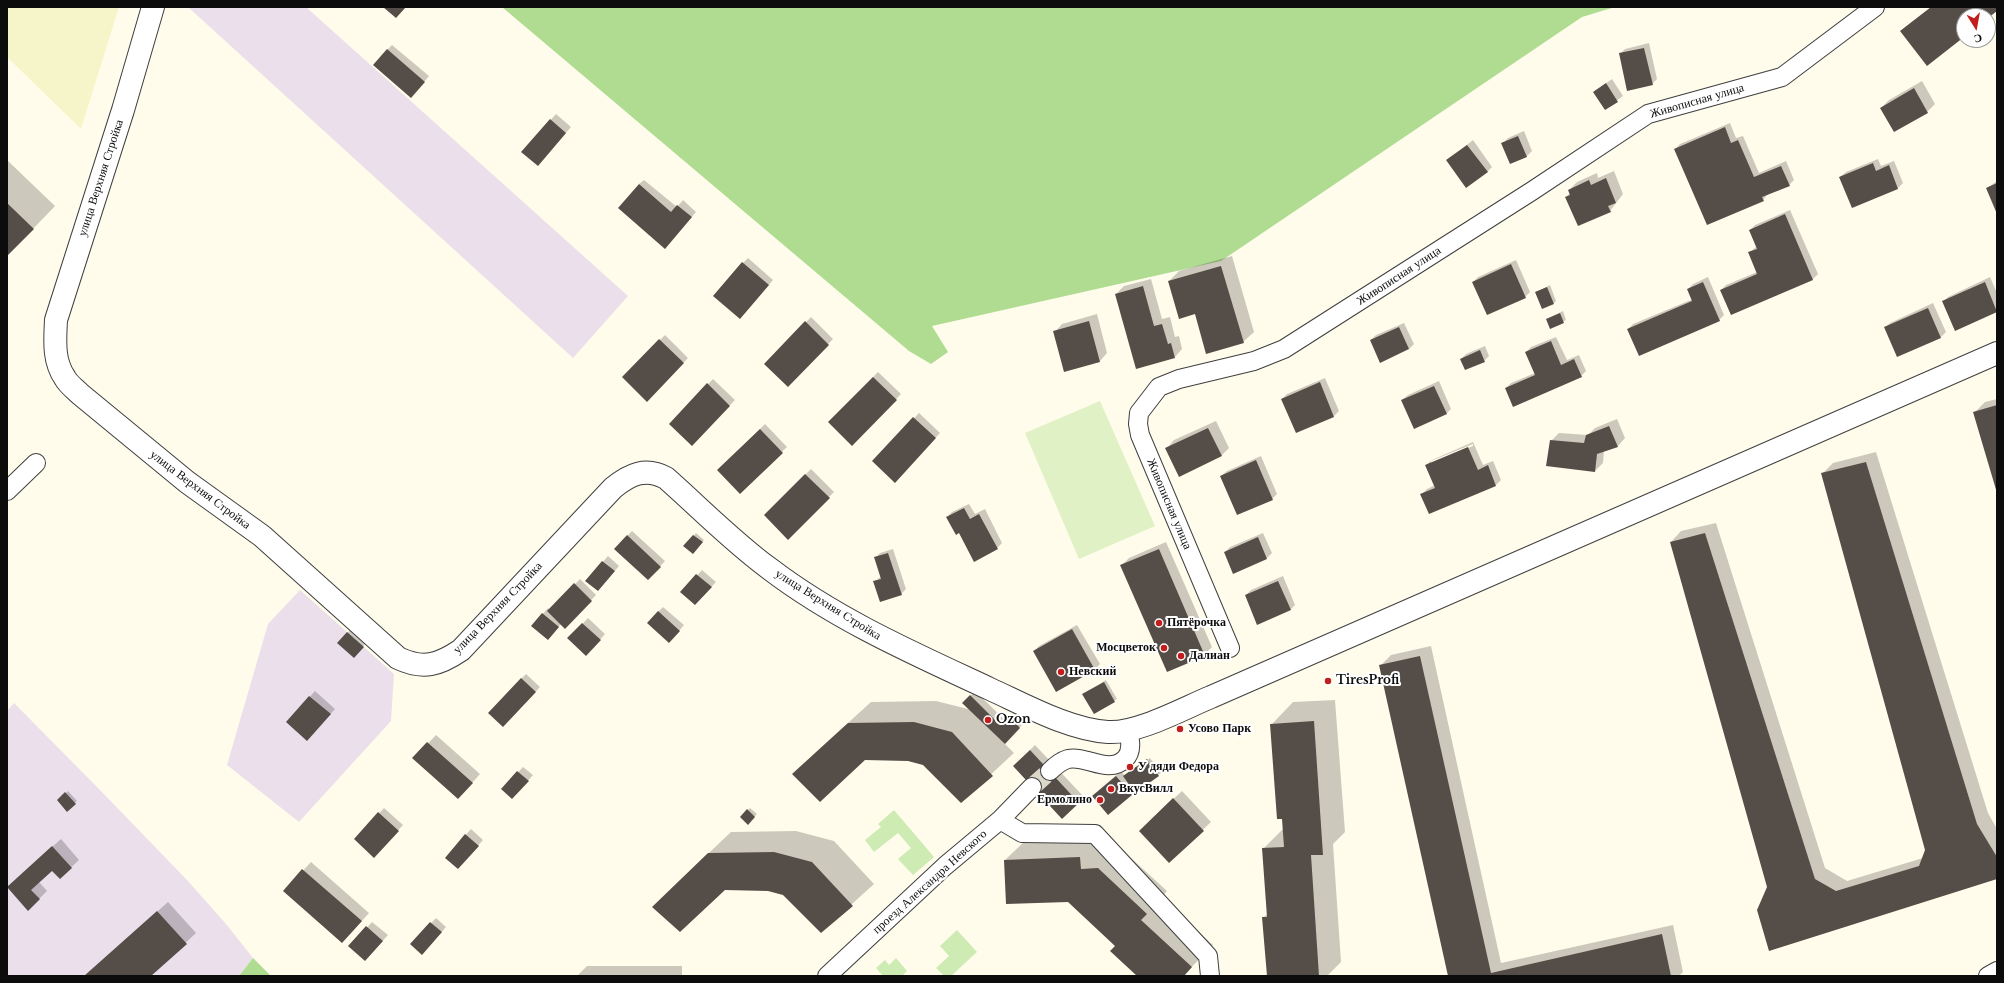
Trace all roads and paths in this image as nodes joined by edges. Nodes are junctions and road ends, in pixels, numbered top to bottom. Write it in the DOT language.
graph roads {
  1 [pos="153,7"];
  2 [pos="1875,7"];
  3 [pos="1997,353"];
  4 [pos="36,463"];
  5 [pos="7,491"];
  6 [pos="1230,648"];
  7 [pos="1128,730"];
  8 [pos="1050,771"];
  9 [pos="1032,787"];
  10 [pos="1000,820"];
  11 [pos="1997,972"];
  12 [pos="827,976"];
  13 [pos="1210,976"];
  14 [pos="1988,976"];
  1 -- 7 [label="street, улица Верхняя Стройка"];
  2 -- 6 [label="street, Живописная улица"];
  3 -- 7 [label="street, улица Верхняя Стройка"];
  4 -- 5 [label="street"];
  7 -- 8 [label="street"];
  9 -- 10 [label="street, проезд Александра Невского"];
  10 -- 12 [label="street, проезд Александра Невского"];
  10 -- 13 [label="street"];
  11 -- 14 [label="street"];
}
